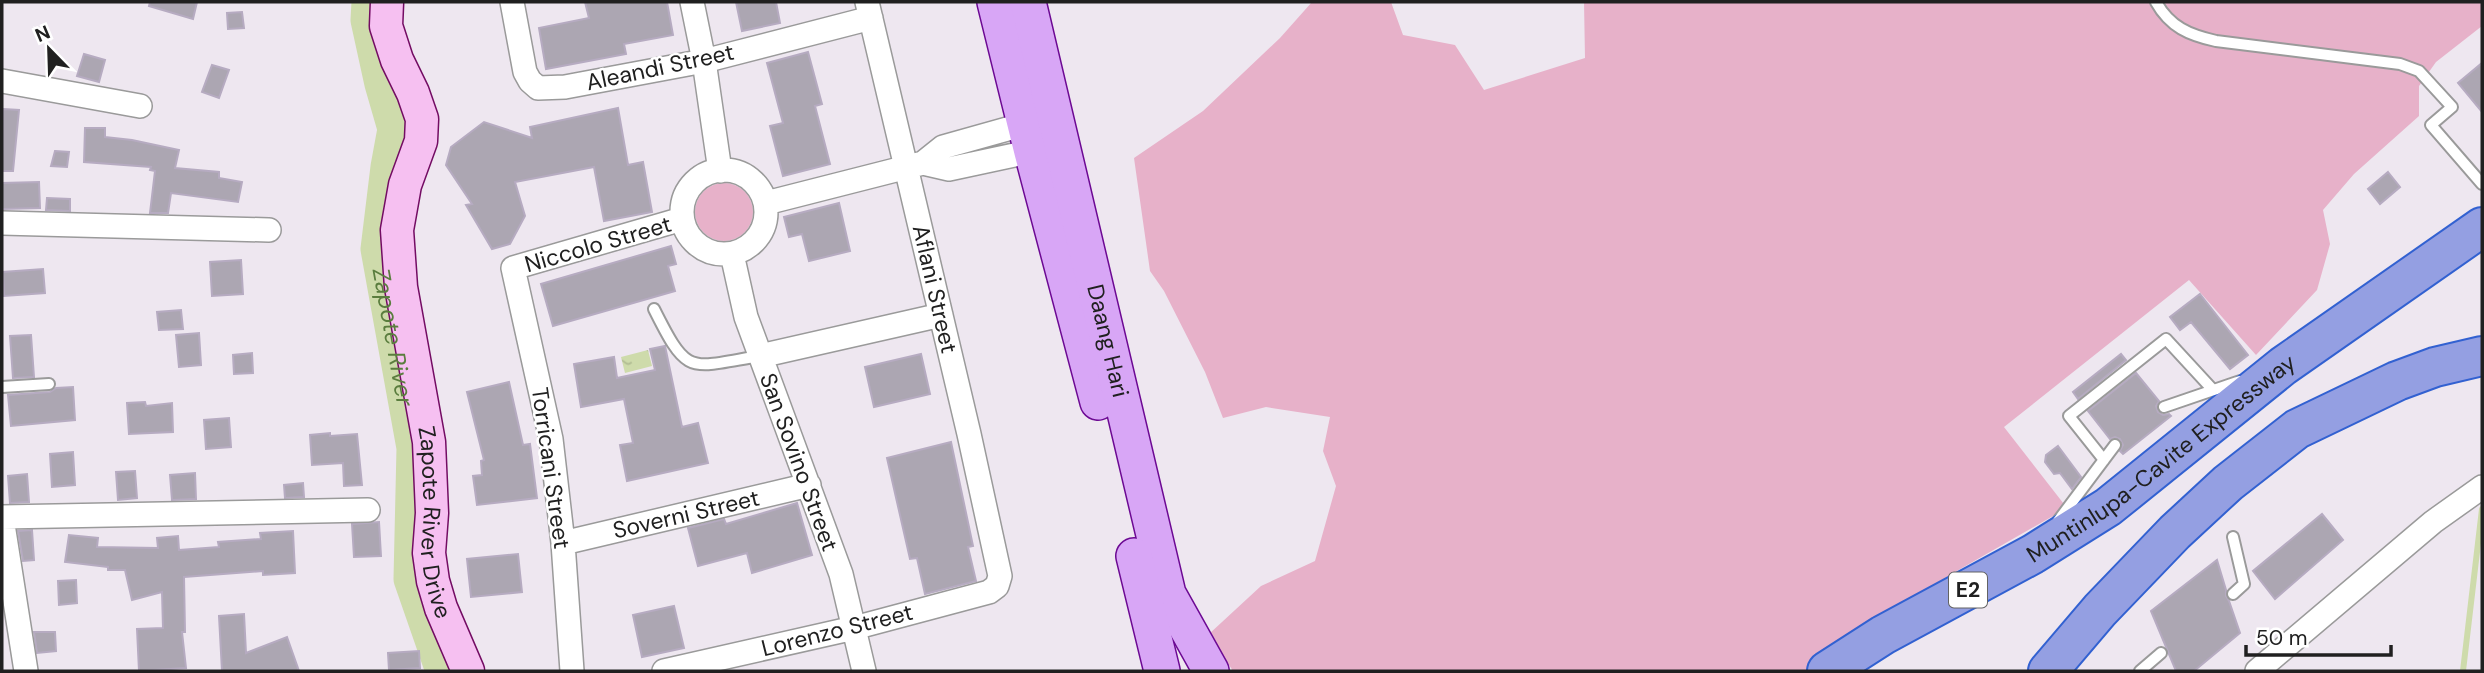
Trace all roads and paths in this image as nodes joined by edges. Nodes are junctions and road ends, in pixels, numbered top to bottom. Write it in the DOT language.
graph roads {
  1 [pos="387,2"];
  2 [pos="512,2"];
  3 [pos="692,2"];
  4 [pos="995,2"];
  5 [pos="1028,2"];
  6 [pos="2156,2"];
  7 [pos="869,10"];
  8 [pos="704,61"];
  9 [pos="2,81"];
  10 [pos="140,106"];
  11 [pos="1042,134"];
  12 [pos="914,165"];
  13 [pos="720,170"];
  14 [pos="2482,184"];
  15 [pos="766,203"];
  16 [pos="682,219"];
  17 [pos="2,223"];
  18 [pos="2482,227"];
  19 [pos="269,230"];
  20 [pos="733,254"];
  21 [pos="513,268"];
  22 [pos="654,309"];
  23 [pos="941,315"];
  24 [pos="760,356"];
  25 [pos="2482,356"];
  26 [pos="2283,366"];
  27 [pos="50,384"];
  28 [pos="2,387"];
  29 [pos="2213,390"];
  30 [pos="2164,407"];
  31 [pos="2115,445"];
  32 [pos="2104,460"];
  33 [pos="809,485"];
  34 [pos="2482,487"];
  35 [pos="368,510"];
  36 [pos="2,518"];
  37 [pos="2233,537"];
  38 [pos="563,543"];
  39 [pos="2033,554"];
  40 [pos="1000,576"];
  41 [pos="1168,594"];
  42 [pos="2233,594"];
  43 [pos="9,619"];
  44 [pos="854,628"];
  45 [pos="2161,653"];
  46 [pos="26,671"];
  47 [pos="468,671"];
  48 [pos="572,671"];
  49 [pos="664,671"];
  50 [pos="864,671"];
  51 [pos="1163,671"];
  52 [pos="1186,671"];
  53 [pos="1212,671"];
  54 [pos="1827,671"];
  55 [pos="2048,671"];
  56 [pos="2140,671"];
  57 [pos="2256,671"];
  1 -- 47 [label="street, Zapote River Drive"];
  2 -- 8 [label="street, Aleandi Street"];
  3 -- 8 [label="street"];
  4 -- 11 [label="main road, Daang Hari"];
  5 -- 11 [label="main road, Daang Hari"];
  6 -- 14 [label="lane"];
  7 -- 8 [label="street, Aleandi Street"];
  7 -- 12 [label="street, Aflani Street"];
  8 -- 13 [label="street"];
  9 -- 10 [label="street"];
  11 -- 12 [label="street"];
  11 -- 41 [label="main road, Daang Hari"];
  11 -- 51 [label="main road, Daang Hari"];
  12 -- 15 [label="street"];
  12 -- 23 [label="street, Aflani Street"];
  13 -- 15 [label="street"];
  13 -- 16 [label="street"];
  15 -- 20 [label="street"];
  16 -- 20 [label="street"];
  16 -- 21 [label="street, Niccolo Street"];
  17 -- 19 [label="street"];
  18 -- 26 [label="highway, Muntinlupa-Cavite Expressway / E2"];
  20 -- 24 [label="street, San Sovino Street"];
  21 -- 38 [label="street, Torricani Street"];
  22 -- 24 [label="lane"];
  23 -- 24 [label="street"];
  23 -- 40 [label="street, Aflani Street"];
  24 -- 33 [label="street, San Sovino Street"];
  25 -- 55 [label="highway"];
  26 -- 29 [label="lane"];
  26 -- 39 [label="highway, Muntinlupa-Cavite Expressway / E2"];
  27 -- 28 [label="lane"];
  29 -- 30 [label="lane"];
  29 -- 32 [label="lane"];
  31 -- 32 [label="lane"];
  32 -- 39 [label="lane"];
  33 -- 38 [label="street, Soverni Street"];
  33 -- 44 [label="street, San Sovino Street"];
  34 -- 57 [label="street"];
  35 -- 36 [label="street"];
  36 -- 43 [label="street"];
  37 -- 42 [label="lane"];
  38 -- 48 [label="street, Torricani Street"];
  39 -- 54 [label="highway, Muntinlupa-Cavite Expressway / E2"];
  40 -- 44 [label="street, Lorenzo Street"];
  41 -- 52 [label="main road"];
  41 -- 53 [label="main road, Daang Hari"];
  43 -- 46 [label="street"];
  44 -- 49 [label="street, Lorenzo Street"];
  44 -- 50 [label="street, San Sovino Street"];
  45 -- 56 [label="lane"];
}
